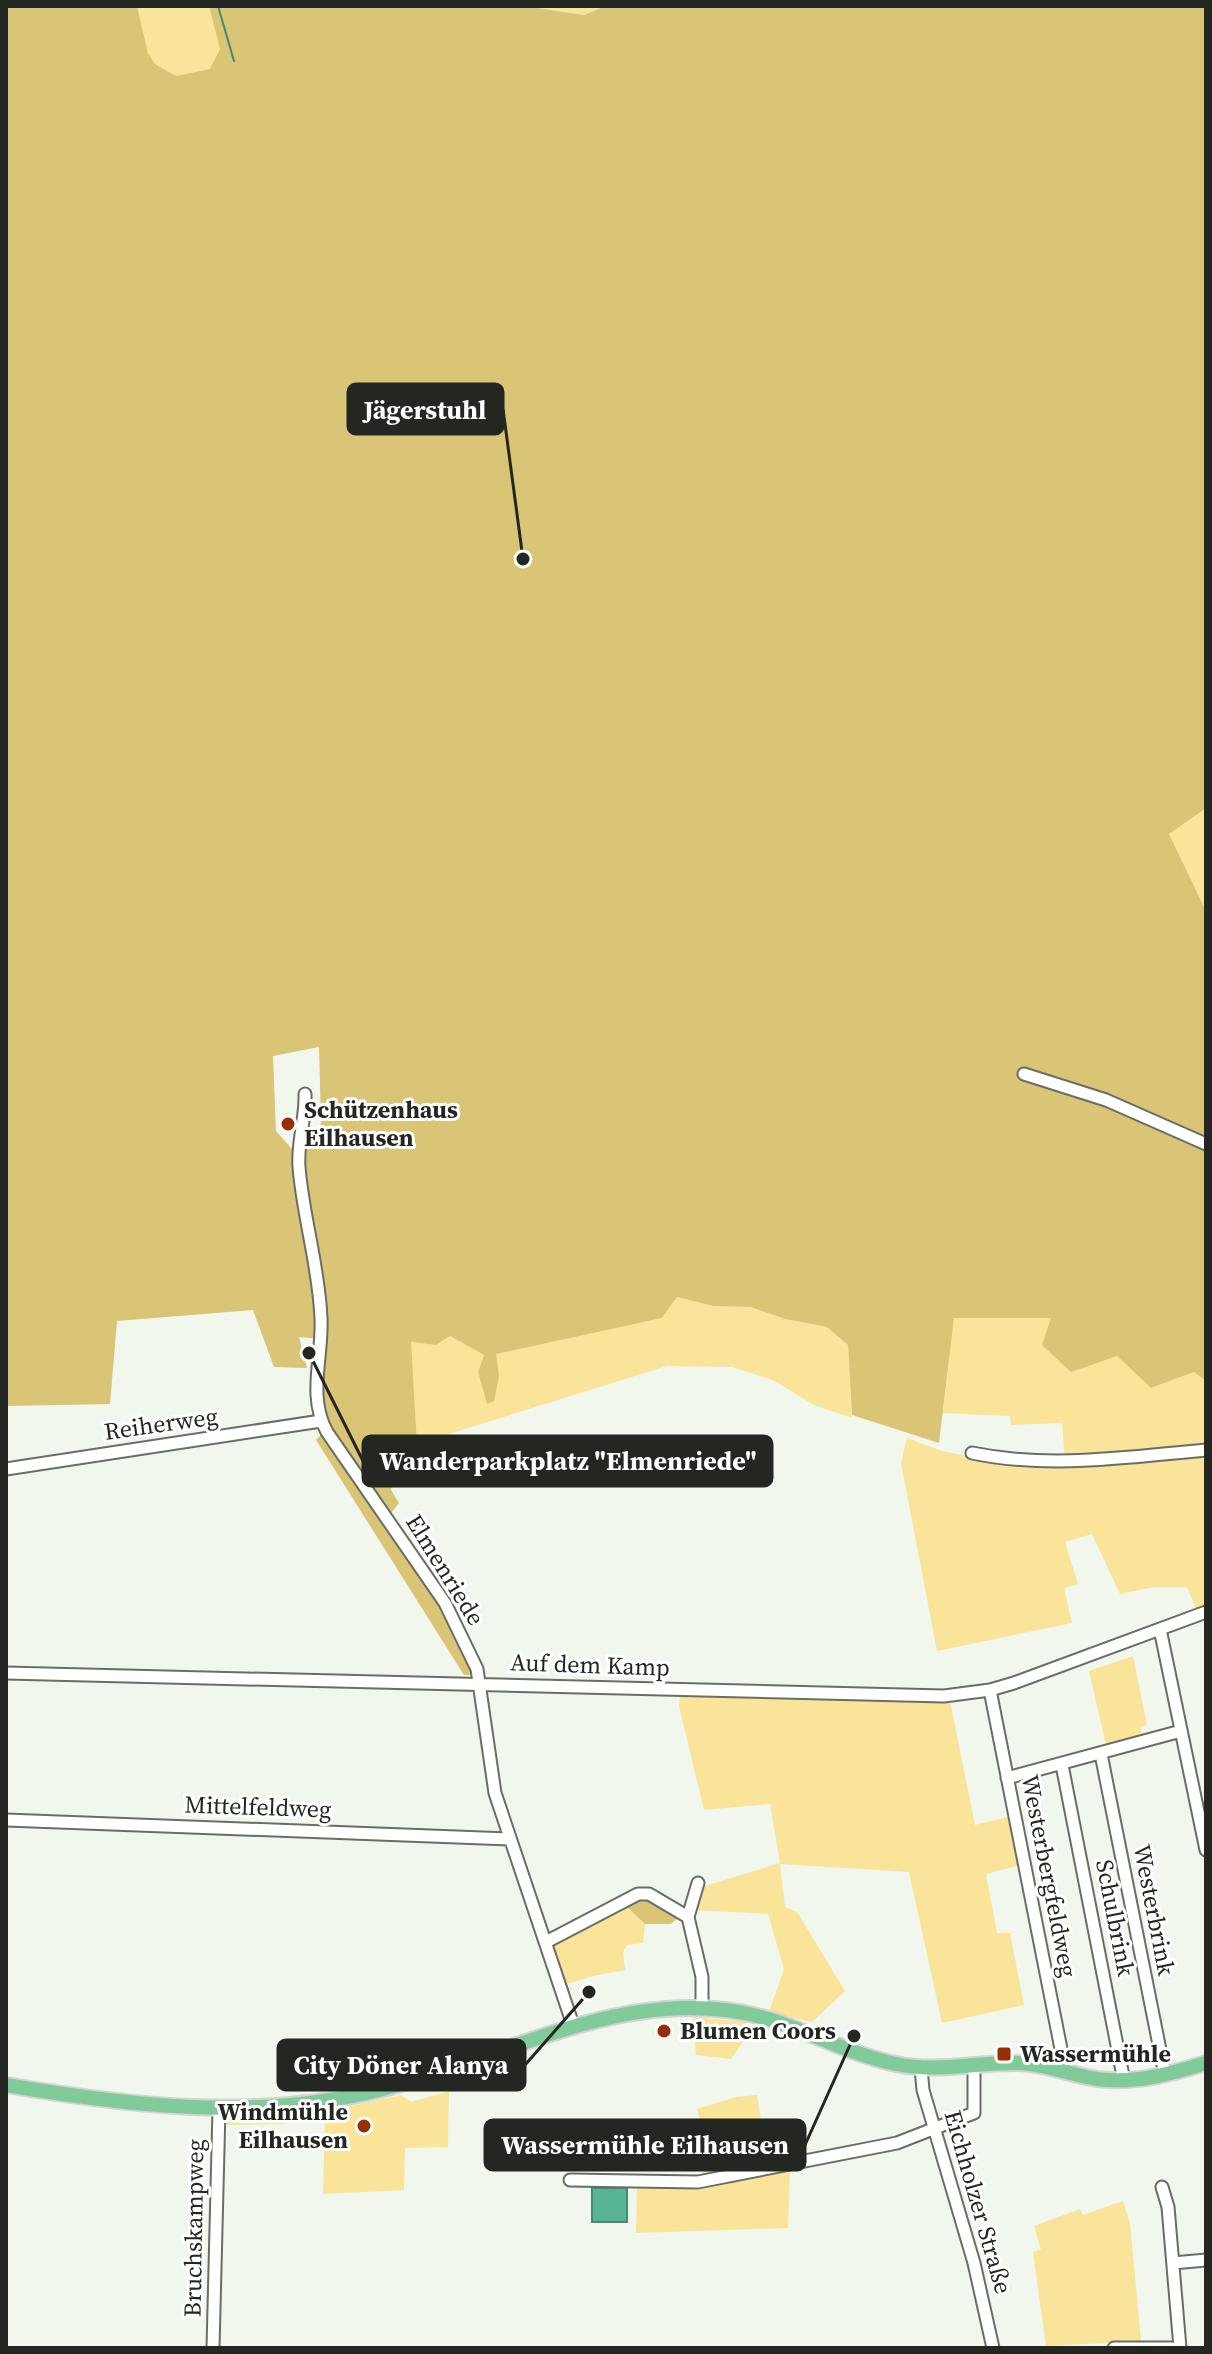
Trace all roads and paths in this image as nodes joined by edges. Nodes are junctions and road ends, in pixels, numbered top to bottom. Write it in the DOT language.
graph roads {
  1 [pos="1024,1074"];
  2 [pos="305,1094"];
  3 [pos="1206,1144"];
  4 [pos="321,1421"];
  5 [pos="1206,1450"];
  6 [pos="972,1453"];
  7 [pos="6,1469"];
  8 [pos="1206,1612"];
  9 [pos="1160,1629"];
  10 [pos="6,1673"];
  11 [pos="478,1683"];
  12 [pos="990,1690"];
  13 [pos="1181,1731"];
  14 [pos="1101,1754"];
  15 [pos="1062,1765"];
  16 [pos="1007,1778"];
  17 [pos="6,1820"];
  18 [pos="509,1839"];
  19 [pos="1206,1846"];
  20 [pos="698,1883"];
  21 [pos="688,1917"];
  22 [pos="546,1942"];
  23 [pos="702,2008"];
  24 [pos="574,2028"];
  25 [pos="1206,2063"];
  26 [pos="974,2066"];
  27 [pos="921,2068"];
  28 [pos="1061,2070"];
  29 [pos="1165,2075"];
  30 [pos="1124,2081"];
  31 [pos="6,2085"];
  32 [pos="219,2109"];
  33 [pos="935,2130"];
  34 [pos="570,2180"];
  35 [pos="1162,2187"];
  36 [pos="1206,2260"];
  37 [pos="1173,2263"];
  38 [pos="213,2348"];
  39 [pos="993,2348"];
  40 [pos="1114,2348"];
  41 [pos="1172,2348"];
  42 [pos="1180,2348"];
  1 -- 3 [label="street"];
  2 -- 4 [label="street, Elmenriede"];
  4 -- 7 [label="street, Reiherweg"];
  4 -- 11 [label="street, Elmenriede"];
  5 -- 6 [label="street"];
  8 -- 9 [label="street, Auf dem Kamp"];
  9 -- 12 [label="street, Auf dem Kamp"];
  9 -- 13 [label="street"];
  10 -- 11 [label="street, Auf dem Kamp"];
  11 -- 12 [label="street, Auf dem Kamp"];
  11 -- 18 [label="street, Elmenriede"];
  12 -- 16 [label="street, Westerbergfeldweg"];
  13 -- 14 [label="street"];
  13 -- 19 [label="street"];
  14 -- 15 [label="street"];
  14 -- 29 [label="street, Westerbrink"];
  15 -- 16 [label="street"];
  15 -- 30 [label="street, Schulbrink"];
  16 -- 28 [label="street, Westerbergfeldweg"];
  17 -- 18 [label="street, Mittelfeldweg"];
  18 -- 22 [label="street, Elmenriede"];
  20 -- 21 [label="street"];
  21 -- 22 [label="street"];
  21 -- 23 [label="street"];
  22 -- 24 [label="street, Elmenriede"];
  23 -- 24 [label="main road"];
  23 -- 27 [label="main road"];
  24 -- 32 [label="main road"];
  25 -- 29 [label="main road"];
  26 -- 27 [label="main road"];
  26 -- 28 [label="main road"];
  26 -- 33 [label="street"];
  27 -- 33 [label="street, Eichholzer Straße"];
  28 -- 30 [label="main road"];
  29 -- 30 [label="main road"];
  31 -- 32 [label="main road"];
  32 -- 38 [label="street, Bruchskampweg"];
  33 -- 34 [label="street"];
  33 -- 39 [label="street, Eichholzer Straße"];
  35 -- 37 [label="street"];
  36 -- 37 [label="street"];
  37 -- 42 [label="street"];
  40 -- 41 [label="street"];
}
